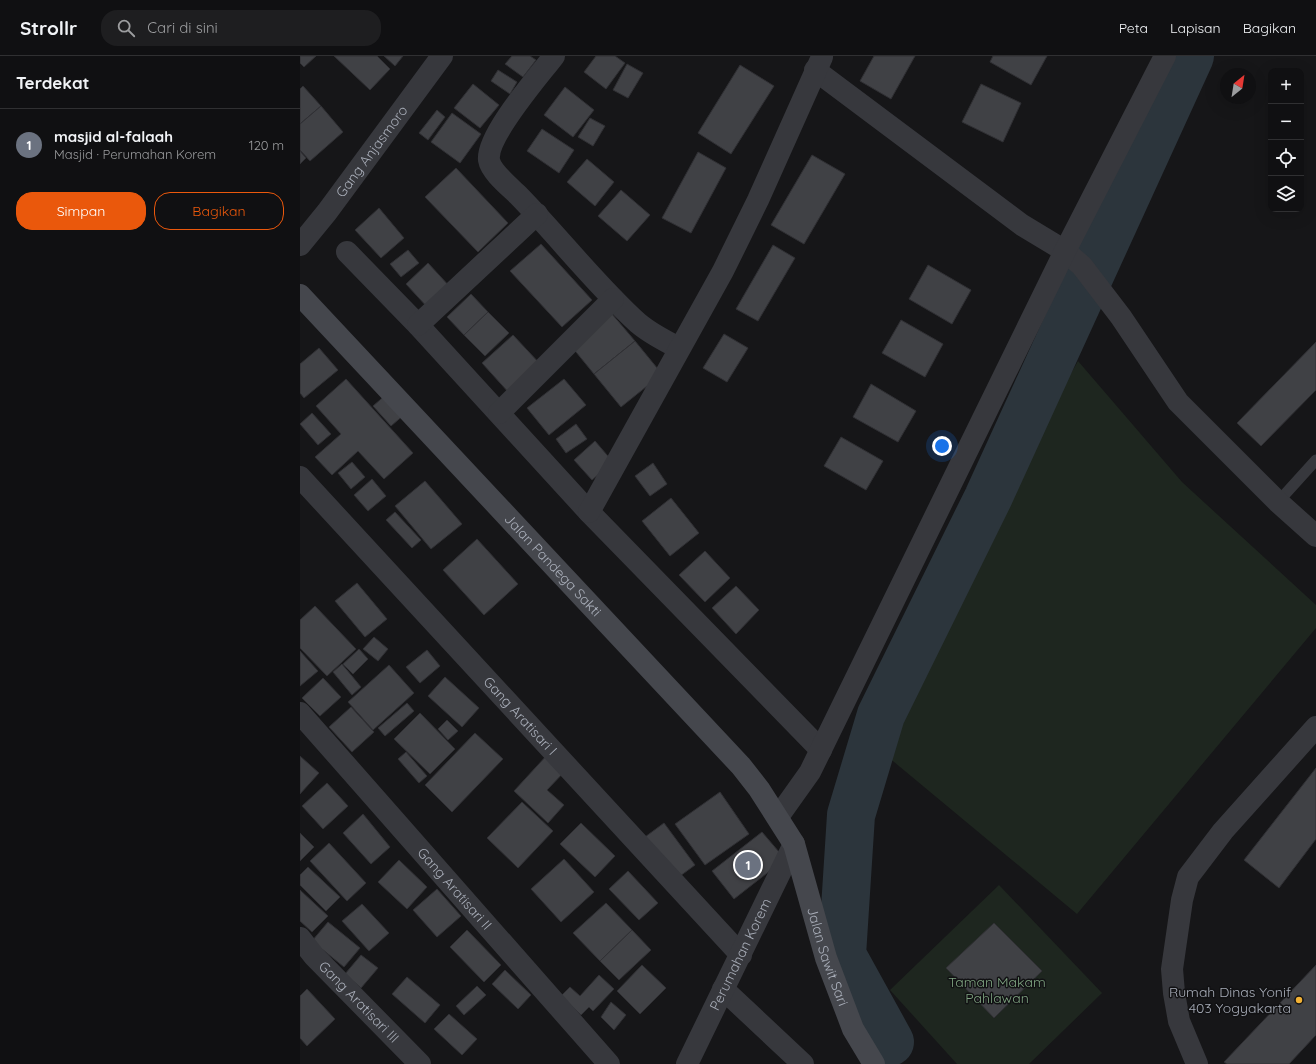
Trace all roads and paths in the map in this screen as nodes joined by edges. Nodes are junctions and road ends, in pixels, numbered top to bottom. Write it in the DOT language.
graph roads {
  1 [pos="442,56"];
  2 [pos="554,56"];
  3 [pos="1165,56"];
  4 [pos="819,63"];
  5 [pos="537,214"];
  6 [pos="300,245"];
  7 [pos="1065,251"];
  8 [pos="347,252"];
  9 [pos="300,296"];
  10 [pos="613,299"];
  11 [pos="418,325"];
  12 [pos="679,348"];
  13 [pos="499,414"];
  14 [pos="1316,460"];
  15 [pos="300,477"];
  16 [pos="1278,502"];
  17 [pos="589,512"];
  18 [pos="1316,536"];
  19 [pos="300,713"];
  20 [pos="1316,727"];
  21 [pos="821,750"];
  22 [pos="778,817"];
  23 [pos="794,844"];
  24 [pos="300,938"];
  25 [pos="741,955"];
  26 [pos="723,989"];
  27 [pos="420,1064"];
  28 [pos="609,1064"];
  29 [pos="687,1064"];
  30 [pos="802,1064"];
  31 [pos="874,1064"];
  32 [pos="1197,1064"];
  1 -- 6 [label="street, Gang Anjasmoro"];
  2 -- 5 [label="street"];
  3 -- 7 [label="street"];
  4 -- 7 [label="street"];
  4 -- 12 [label="street"];
  5 -- 10 [label="street"];
  5 -- 11 [label="street"];
  7 -- 16 [label="street"];
  7 -- 21 [label="street"];
  8 -- 11 [label="street"];
  9 -- 22 [label="main road, Jalan Pandega Sakti"];
  10 -- 12 [label="street"];
  10 -- 13 [label="street"];
  11 -- 13 [label="street"];
  12 -- 17 [label="street"];
  13 -- 17 [label="street"];
  14 -- 16 [label="lane"];
  15 -- 25 [label="street, Gang Aratisari I"];
  16 -- 18 [label="street"];
  17 -- 21 [label="street"];
  19 -- 28 [label="street, Gang Aratisari II"];
  20 -- 32 [label="street"];
  21 -- 22 [label="street"];
  22 -- 23 [label="main road, Jalan Pandega Sakti"];
  23 -- 25 [label="street, Perumahan Korem"];
  23 -- 31 [label="main road, Jalan Sawit Sari"];
  24 -- 27 [label="street, Gang Aratisari III"];
  25 -- 26 [label="street, Perumahan Korem"];
  26 -- 29 [label="street, Perumahan Korem"];
  26 -- 30 [label="street"];
}
